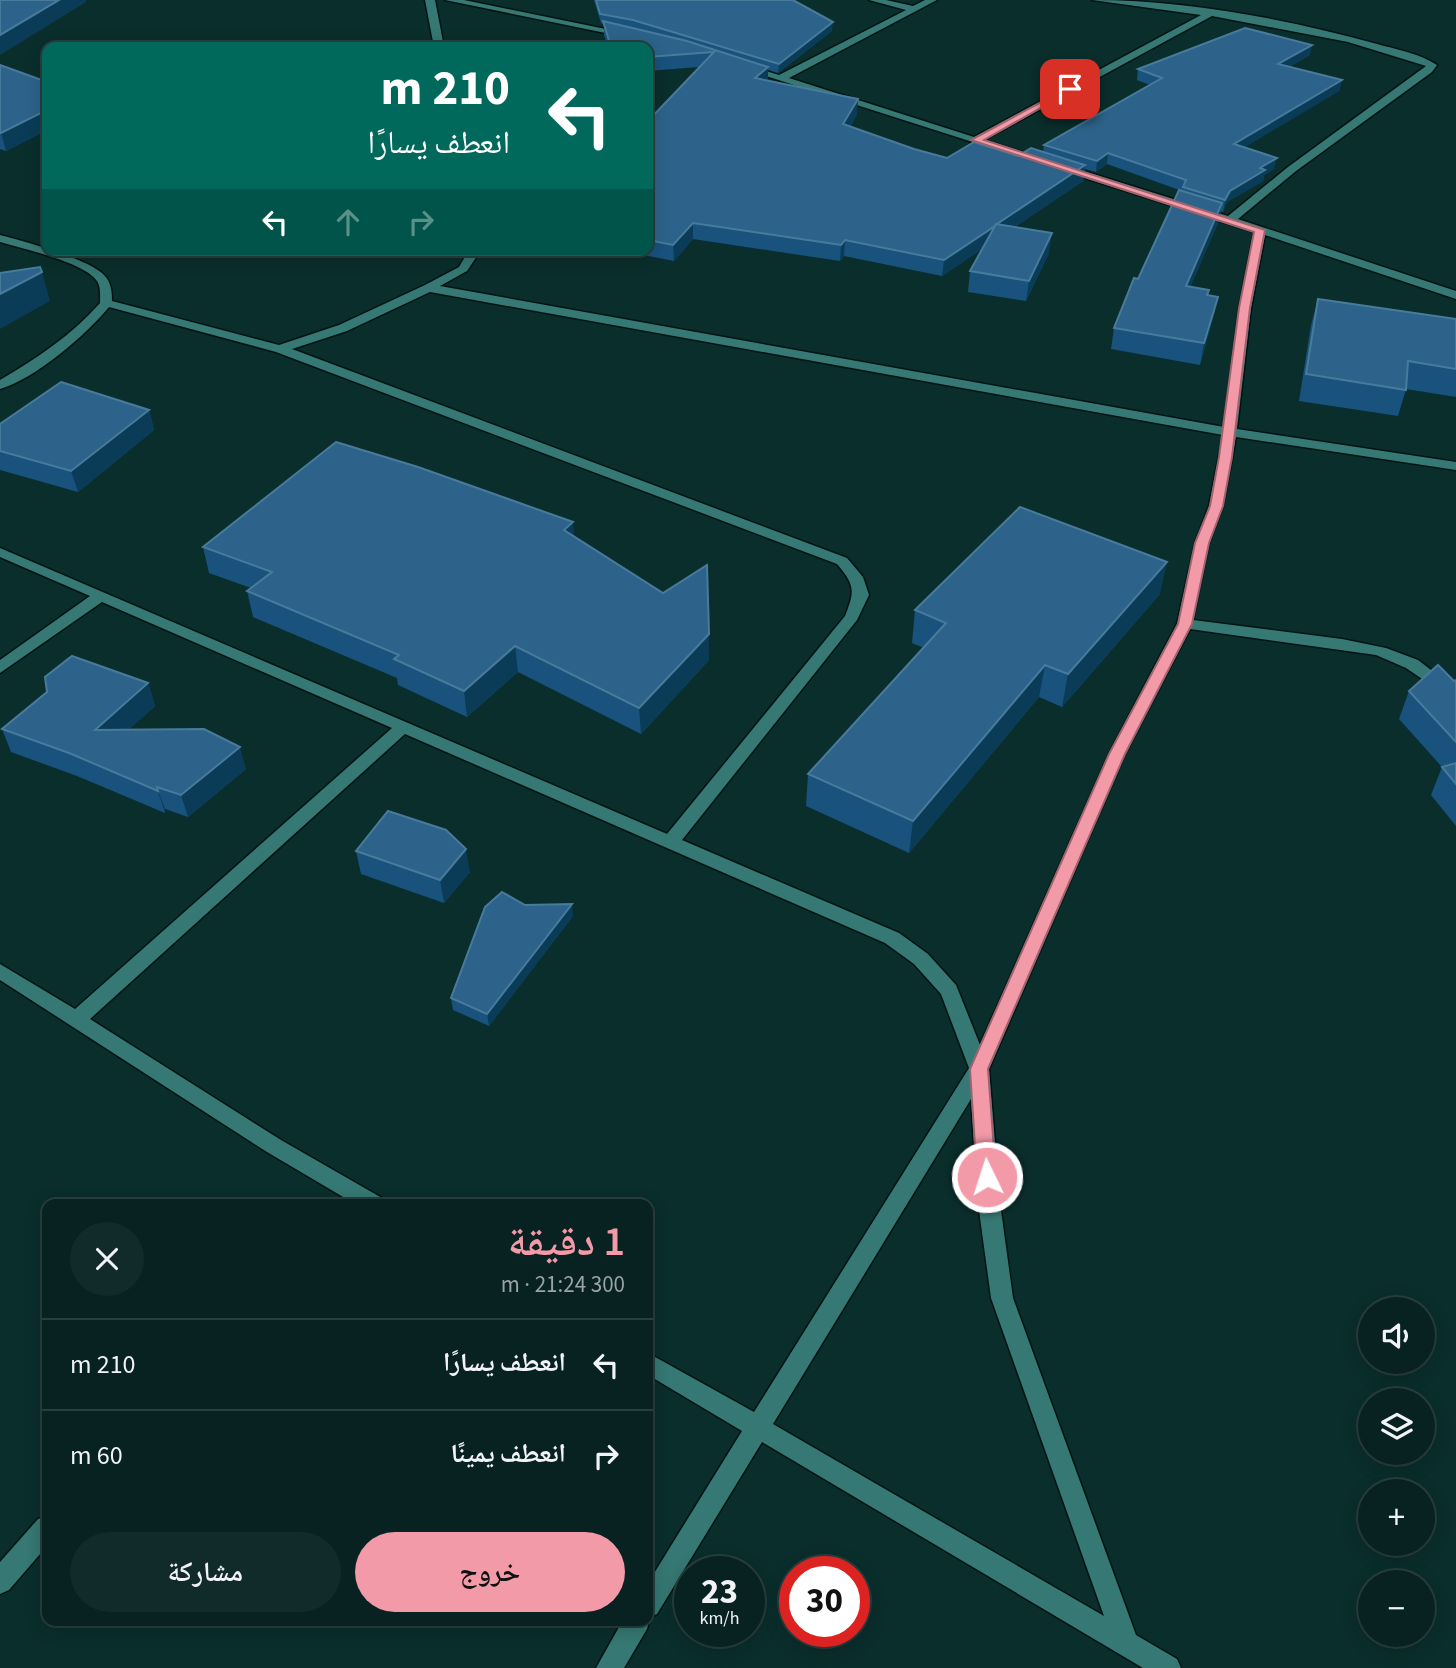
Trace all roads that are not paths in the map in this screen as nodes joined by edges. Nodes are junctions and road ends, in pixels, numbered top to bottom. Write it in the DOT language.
graph roads {
  1 [pos="430,0"];
  2 [pos="450,0"];
  3 [pos="874,0"];
  4 [pos="932,0"];
  5 [pos="1097,0"];
  6 [pos="913,9"];
  7 [pos="1211,13"];
  8 [pos="633,36"];
  9 [pos="438,42"];
  10 [pos="729,63"];
  11 [pos="780,79"];
  12 [pos="976,140"];
  13 [pos="1229,221"];
  14 [pos="1259,230"];
  15 [pos="0,238"];
  16 [pos="42,252"];
  17 [pos="52,256"];
  18 [pos="471,256"];
  19 [pos="429,288"];
  20 [pos="1456,295"];
  21 [pos="106,303"];
  22 [pos="280,349"];
  23 [pos="0,384"];
  24 [pos="1230,432"];
  25 [pos="1456,466"];
  26 [pos="0,552"];
  27 [pos="100,596"];
  28 [pos="1185,624"];
  29 [pos="0,668"];
  30 [pos="1456,697"];
  31 [pos="403,727"];
  32 [pos="670,842"];
  33 [pos="0,971"];
  34 [pos="76,1020"];
  35 [pos="979,1069"];
  36 [pos="365,1199"];
  37 [pos="653,1366"];
  38 [pos="756,1426"];
  39 [pos="42,1534"];
  40 [pos="0,1581"];
  41 [pos="653,1597"];
  42 [pos="634,1626"];
  43 [pos="1126,1643"];
  44 [pos="610,1668"];
  45 [pos="1168,1668"];
  1 -- 9 [label="street"];
  2 -- 8 [label="street"];
  3 -- 6 [label="street"];
  4 -- 6 [label="street"];
  5 -- 7 [label="street"];
  6 -- 11 [label="street"];
  7 -- 12 [label="street"];
  7 -- 13 [label="street"];
  10 -- 11 [label="street"];
  11 -- 12 [label="street"];
  12 -- 13 [label="street"];
  13 -- 14 [label="street"];
  14 -- 20 [label="street"];
  14 -- 24 [label="street"];
  15 -- 16 [label="street"];
  17 -- 21 [label="street"];
  18 -- 19 [label="street"];
  19 -- 22 [label="street"];
  19 -- 24 [label="street"];
  21 -- 22 [label="street"];
  21 -- 23 [label="street"];
  22 -- 32 [label="street"];
  24 -- 25 [label="street"];
  24 -- 28 [label="street"];
  26 -- 27 [label="street"];
  27 -- 29 [label="street"];
  27 -- 31 [label="street"];
  28 -- 30 [label="street"];
  28 -- 35 [label="street"];
  31 -- 32 [label="street"];
  31 -- 34 [label="street"];
  32 -- 35 [label="street"];
  33 -- 34 [label="street"];
  34 -- 36 [label="street"];
  35 -- 38 [label="street"];
  35 -- 43 [label="street"];
  37 -- 38 [label="street"];
  38 -- 41 [label="street"];
  38 -- 43 [label="street"];
  39 -- 40 [label="street"];
  42 -- 44 [label="street"];
  43 -- 45 [label="street"];
}
